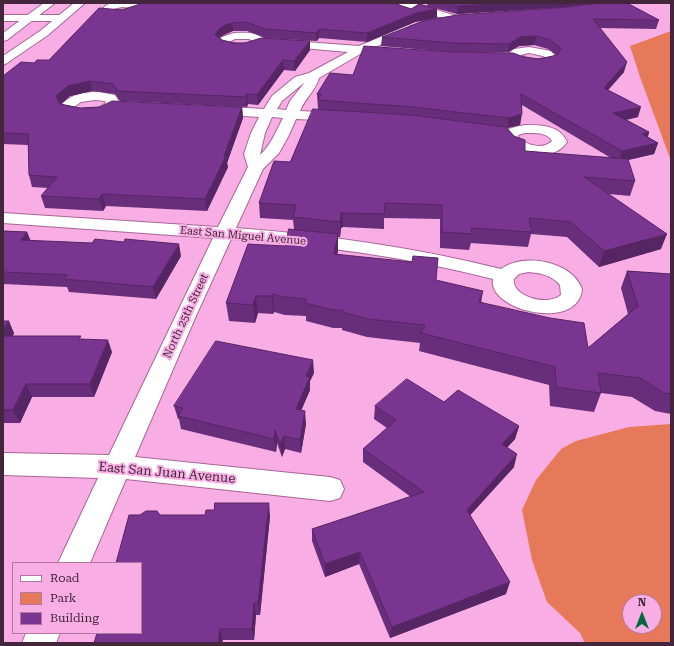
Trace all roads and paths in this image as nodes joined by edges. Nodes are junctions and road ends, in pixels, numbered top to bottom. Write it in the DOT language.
graph roads {
  1 [pos="50,3"];
  2 [pos="80,3"];
  3 [pos="394,3"];
  4 [pos="403,3"];
  5 [pos="4,14"];
  6 [pos="467,17"];
  7 [pos="31,18"];
  8 [pos="62,18"];
  9 [pos="456,19"];
  10 [pos="420,25"];
  11 [pos="3,38"];
  12 [pos="259,42"];
  13 [pos="360,50"];
  14 [pos="381,52"];
  15 [pos="498,57"];
  16 [pos="514,57"];
  17 [pos="3,61"];
  18 [pos="313,76"];
  19 [pos="196,110"];
  20 [pos="268,113"];
  21 [pos="291,114"];
  22 [pos="355,118"];
  23 [pos="494,132"];
  24 [pos="510,135"];
  25 [pos="256,167"];
  26 [pos="3,205"];
  27 [pos="3,219"];
  28 [pos="225,234"];
  29 [pos="504,276"];
  30 [pos="3,464"];
  31 [pos="118,467"];
  32 [pos="330,489"];
  33 [pos="74,562"];
  1 -- 7 [label="street"];
  2 -- 8 [label="street"];
  3 -- 9 [label="street"];
  4 -- 9 [label="street"];
  5 -- 7 [label="street"];
  6 -- 9 [label="street"];
  7 -- 8 [label="street"];
  7 -- 11 [label="street"];
  8 -- 17 [label="street"];
  10 -- 13 [label="street"];
  12 -- 13 [label="street"];
  13 -- 14 [label="street"];
  13 -- 18 [label="street"];
  15 -- 16 [label="street"];
  18 -- 20 [label="street"];
  18 -- 21 [label="street, North 25th Street"];
  19 -- 20 [label="street"];
  20 -- 21 [label="street"];
  20 -- 25 [label="street"];
  21 -- 22 [label="street"];
  21 -- 25 [label="street, North 25th Street"];
  23 -- 24 [label="street"];
  25 -- 28 [label="street, North 25th Street"];
  26 -- 27 [label="street, East San Miguel Avenue"];
  27 -- 28 [label="street, East San Miguel Avenue"];
  28 -- 29 [label="street, East San Miguel Avenue"];
  28 -- 31 [label="street, North 25th Street"];
  30 -- 31 [label="street, East San Juan Avenue"];
  31 -- 32 [label="street, East San Juan Avenue"];
  31 -- 33 [label="street, North 25th Street"];
}
